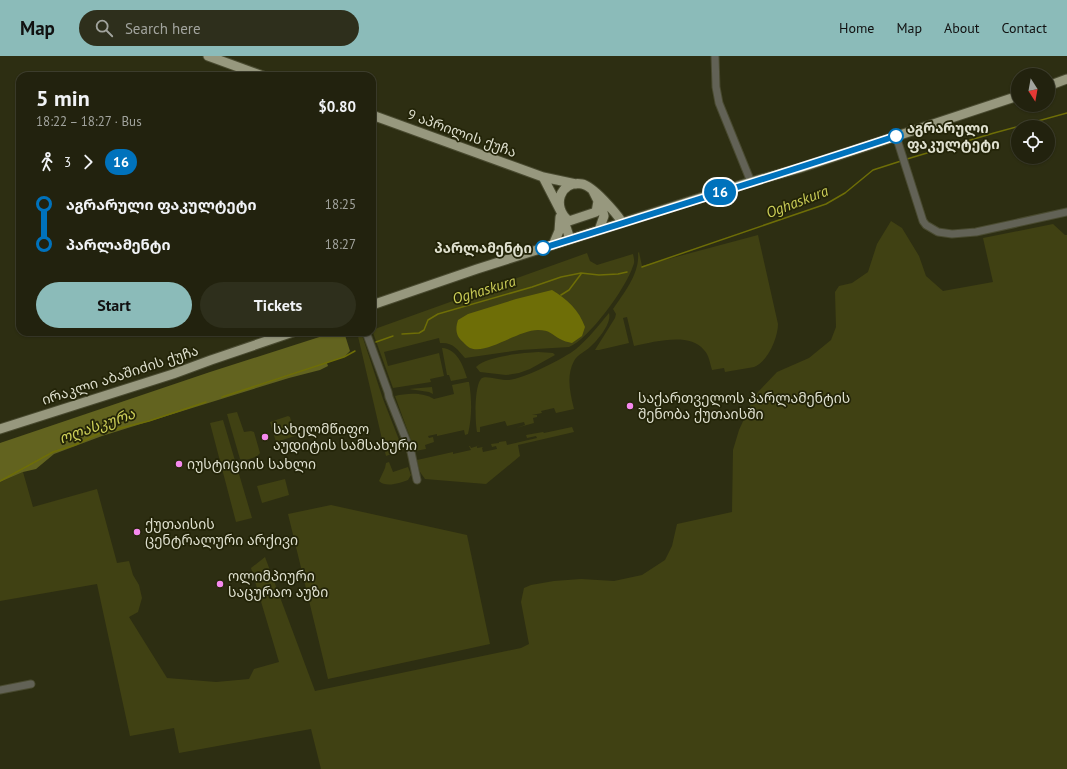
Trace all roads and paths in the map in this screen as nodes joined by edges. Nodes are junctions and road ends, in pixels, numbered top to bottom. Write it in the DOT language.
graph roads {
  1 [pos="208,56"];
  2 [pos="715,56"];
  3 [pos="252,72"];
  4 [pos="1065,80"];
  5 [pos="1055,84"];
  6 [pos="1011,98"];
  7 [pos="376,116"];
  8 [pos="896,136"];
  9 [pos="543,177"];
  10 [pos="751,182"];
  11 [pos="576,184"];
  12 [pos="596,194"];
  13 [pos="561,212"];
  14 [pos="1067,212"];
  15 [pos="622,222"];
  16 [pos="599,230"];
  17 [pos="570,239"];
  18 [pos="552,245"];
  19 [pos="376,304"];
  20 [pos="282,336"];
  21 [pos="368,336"];
  22 [pos="0,429"];
  23 [pos="417,480"];
  24 [pos="31,684"];
  25 [pos="0,690"];
  1 -- 3 [label="main road"];
  2 -- 10 [label="street"];
  4 -- 5 [label="main road"];
  6 -- 8 [label="main road"];
  7 -- 9 [label="main road, 9 აპრილის ქუჩა"];
  8 -- 10 [label="main road"];
  8 -- 14 [label="street"];
  9 -- 11 [label="main road, 9 აპრილის ქუჩა"];
  9 -- 13 [label="main road"];
  10 -- 15 [label="main road"];
  11 -- 12 [label="main road"];
  11 -- 13 [label="main road"];
  12 -- 13 [label="main road"];
  12 -- 15 [label="main road"];
  12 -- 16 [label="main road"];
  13 -- 17 [label="main road"];
  13 -- 18 [label="main road"];
  15 -- 16 [label="main road"];
  16 -- 17 [label="main road"];
  17 -- 18 [label="main road"];
  18 -- 19 [label="main road"];
  20 -- 22 [label="main road, ირაკლი აბაშიძის ქუჩა"];
  21 -- 23 [label="street"];
  24 -- 25 [label="street"];
}
